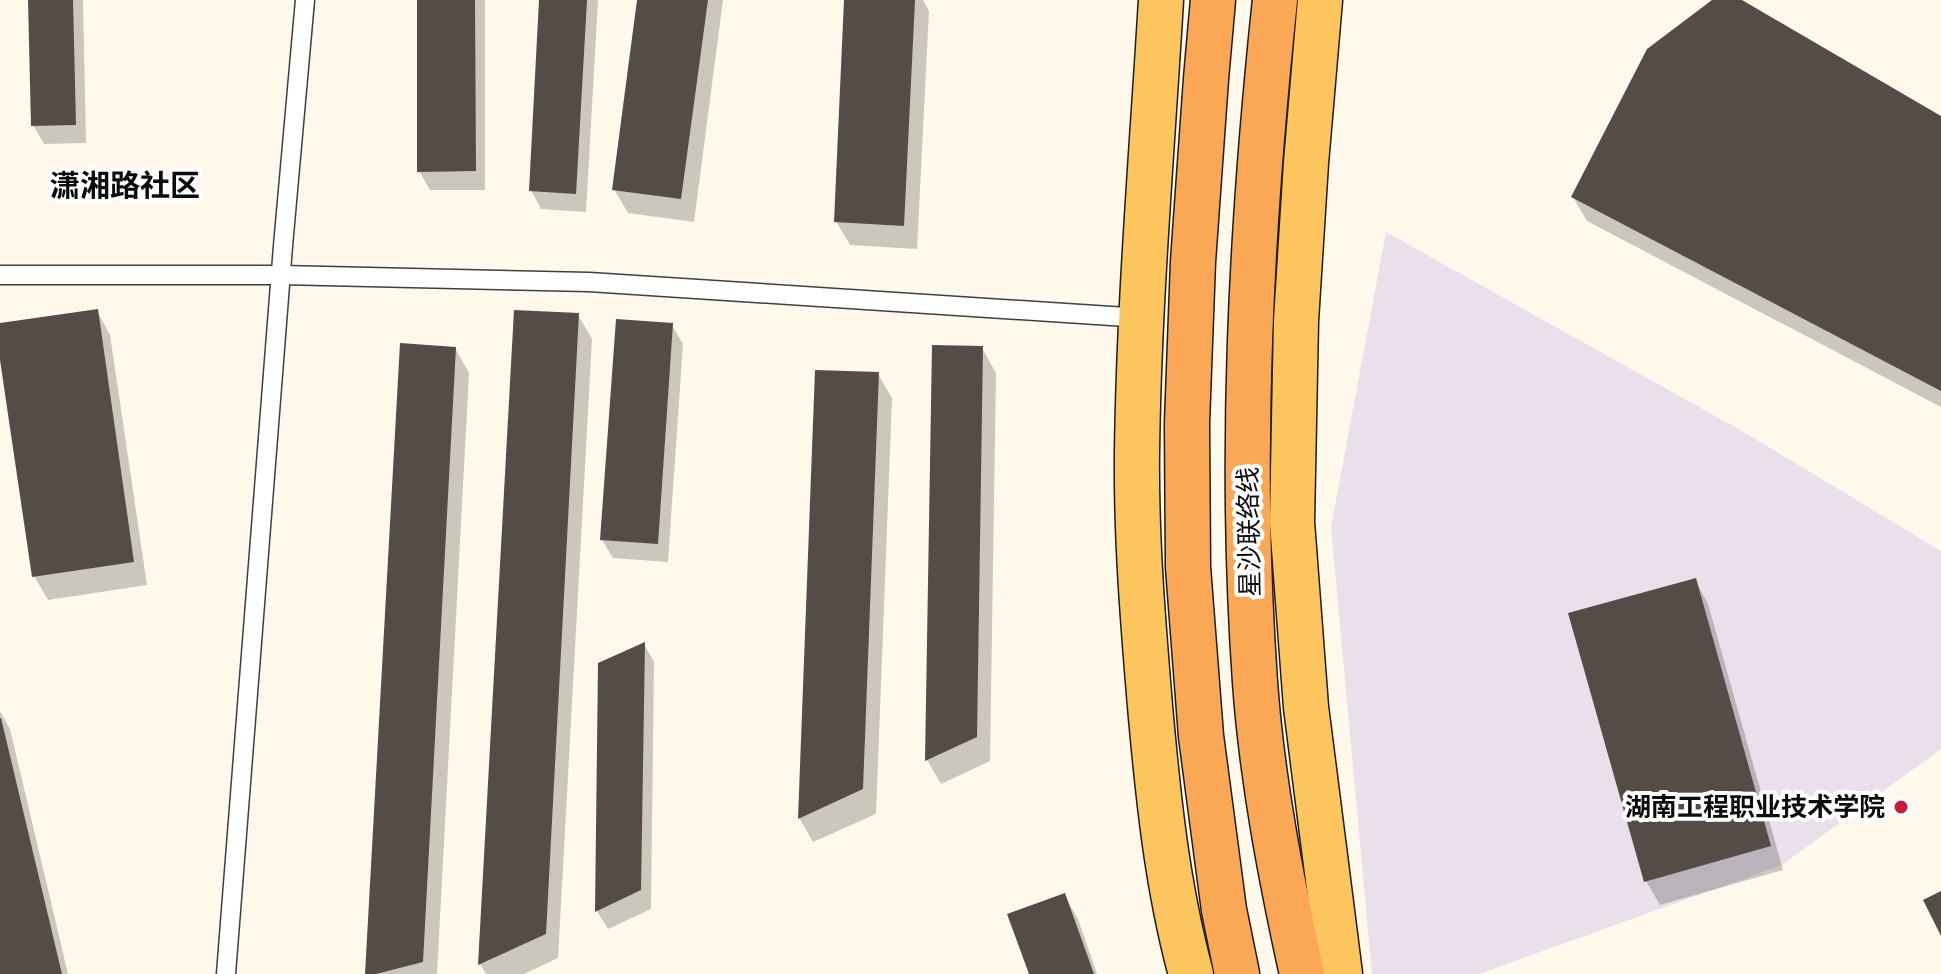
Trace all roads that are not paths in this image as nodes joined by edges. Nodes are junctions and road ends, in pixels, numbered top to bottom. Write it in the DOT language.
graph roads {
  1 [pos="305,0"];
  2 [pos="1161,0"];
  3 [pos="1213,0"];
  4 [pos="1275,0"];
  5 [pos="1320,0"];
  6 [pos="0,275"];
  7 [pos="281,275"];
  8 [pos="1142,318"];
  9 [pos="226,974"];
  10 [pos="1191,974"];
  11 [pos="1237,974"];
  12 [pos="1302,974"];
  13 [pos="1340,974"];
  1 -- 7 [label="lane"];
  2 -- 8 [label="main road"];
  3 -- 11 [label="highway"];
  4 -- 12 [label="highway, 星沙联络线"];
  5 -- 13 [label="main road"];
  6 -- 7 [label="lane"];
  7 -- 8 [label="lane"];
  7 -- 9 [label="lane"];
  8 -- 10 [label="main road"];
}
